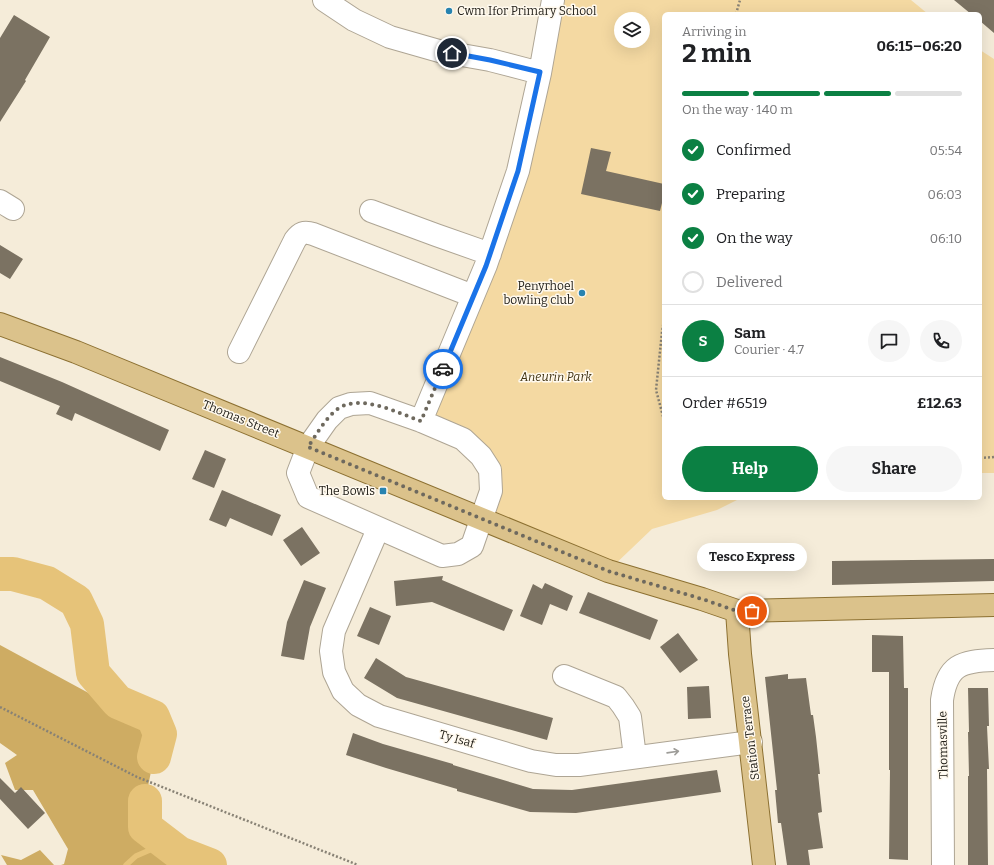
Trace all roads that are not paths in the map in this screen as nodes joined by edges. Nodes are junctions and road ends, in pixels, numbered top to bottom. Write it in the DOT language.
graph roads {
  1 [pos="324,0"];
  2 [pos="553,0"];
  3 [pos="540,72"];
  4 [pos="372,211"];
  5 [pos="490,254"];
  6 [pos="473,296"];
  7 [pos="0,324"];
  8 [pos="239,352"];
  9 [pos="421,421"];
  10 [pos="308,447"];
  11 [pos="482,519"];
  12 [pos="378,529"];
  13 [pos="994,605"];
  14 [pos="737,611"];
  15 [pos="994,660"];
  16 [pos="564,676"];
  17 [pos="751,742"];
  18 [pos="635,757"];
  19 [pos="764,865"];
  20 [pos="943,865"];
  1 -- 3 [label="street"];
  2 -- 3 [label="street"];
  3 -- 5 [label="street"];
  4 -- 5 [label="street"];
  5 -- 6 [label="street"];
  6 -- 8 [label="street"];
  6 -- 9 [label="street"];
  7 -- 10 [label="main road, Thomas Street"];
  9 -- 10 [label="street"];
  9 -- 11 [label="street"];
  10 -- 11 [label="main road, Thomas Street"];
  10 -- 12 [label="street"];
  11 -- 12 [label="street"];
  11 -- 14 [label="main road, Thomas Street"];
  12 -- 18 [label="street, Ty Isaf"];
  13 -- 14 [label="main road"];
  14 -- 17 [label="main road, Station Terrace"];
  15 -- 20 [label="street, Thomasville"];
  16 -- 18 [label="street"];
  18 -- 17 [label="street, Ty Isaf, one-way"];
  17 -- 19 [label="main road, Station Terrace"];
}
